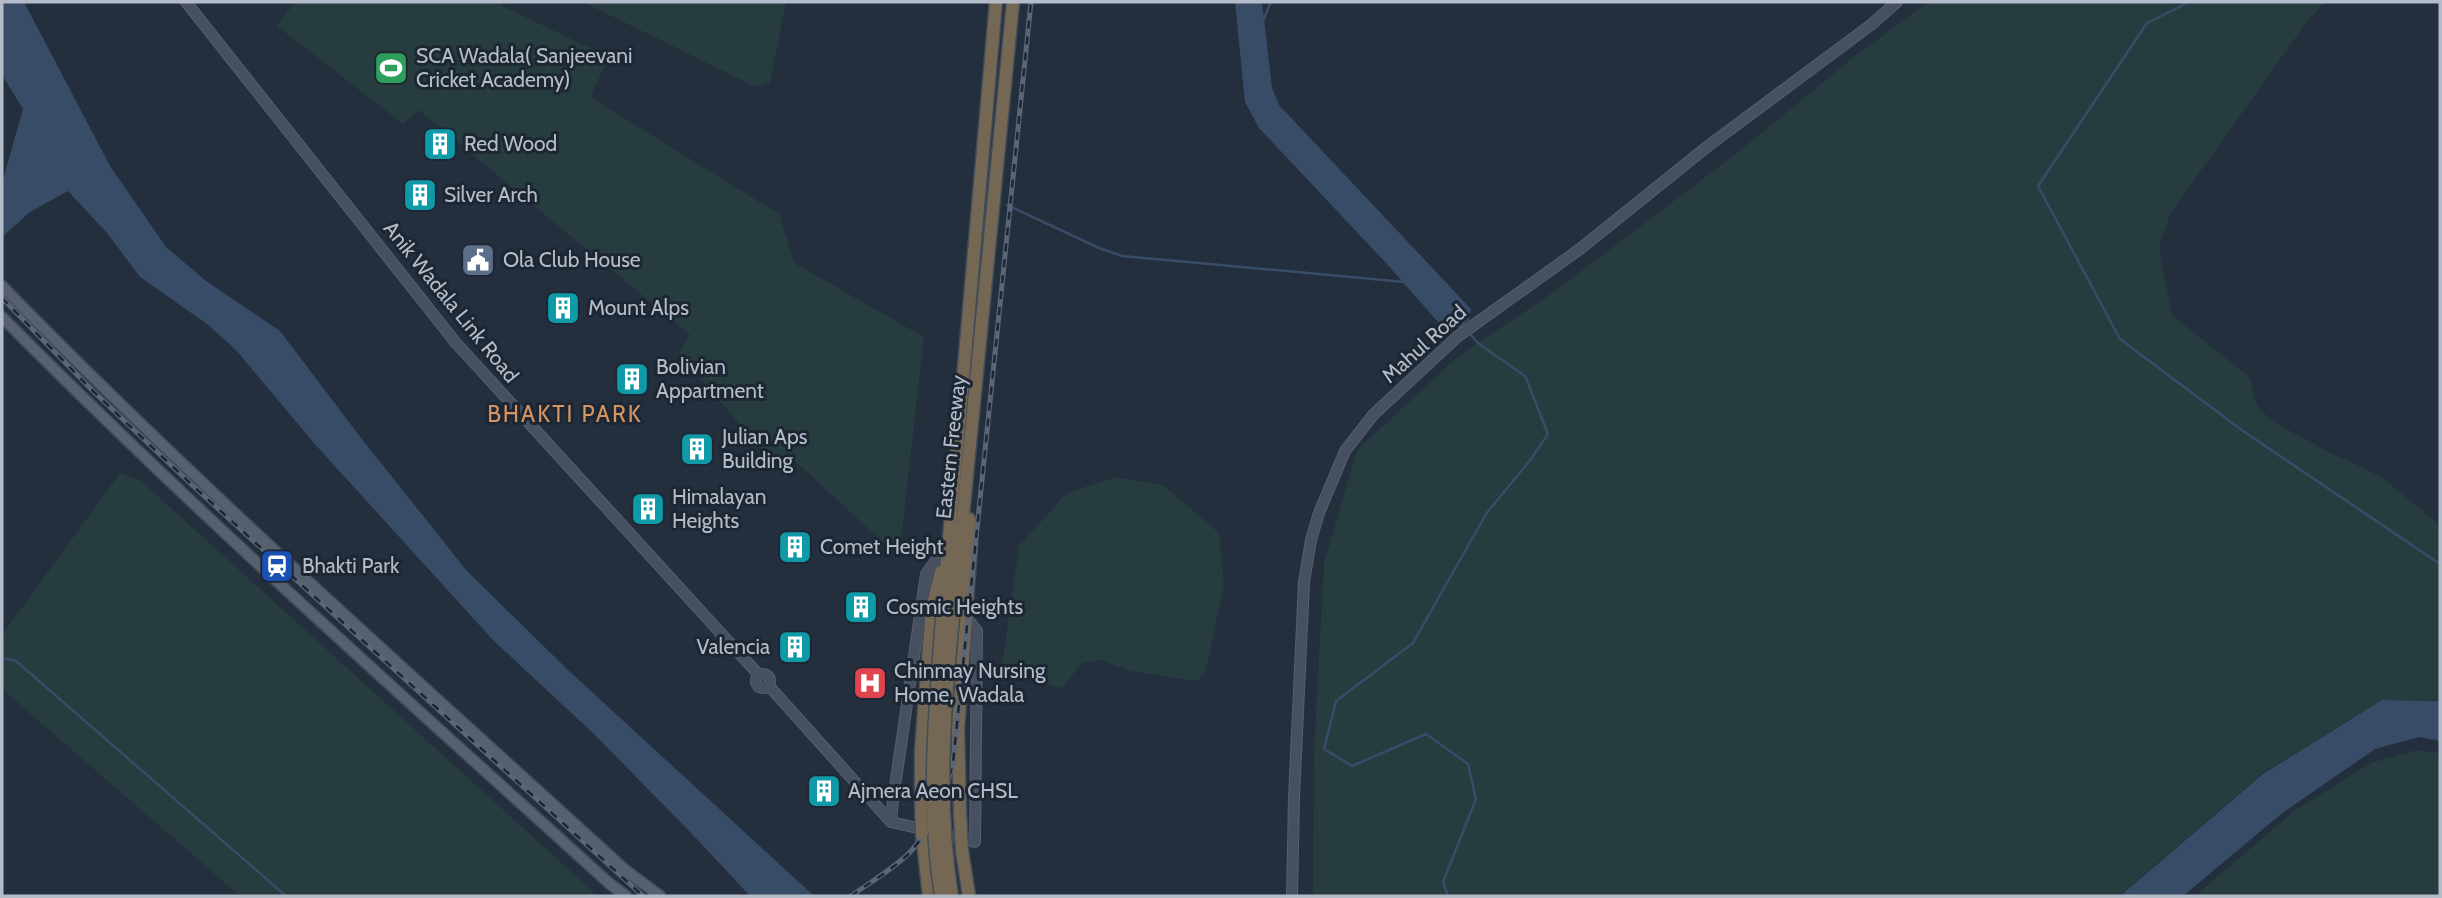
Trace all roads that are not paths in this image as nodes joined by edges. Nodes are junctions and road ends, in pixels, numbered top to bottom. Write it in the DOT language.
graph roads {
  1 [pos="186,2"];
  2 [pos="996,2"];
  3 [pos="1013,2"];
  4 [pos="1897,2"];
  5 [pos="2,286"];
  6 [pos="2,317"];
  7 [pos="949,547"];
  8 [pos="953,618"];
  9 [pos="891,822"];
  10 [pos="626,896"];
  11 [pos="660,896"];
  12 [pos="929,896"];
  13 [pos="942,896"];
  14 [pos="952,896"];
  15 [pos="969,896"];
  16 [pos="1292,896"];
  1 -- 9 [label="street, Anik Wadala Link Road"];
  2 -- 7 [label="highway, Eastern Freeway"];
  3 -- 8 [label="highway, Eastern Freeway"];
  4 -- 16 [label="street, Mahul Road"];
  5 -- 11 [label="main road"];
  6 -- 10 [label="main road"];
  7 -- 8 [label="highway, Eastern Freeway"];
  7 -- 9 [label="street"];
  7 -- 12 [label="highway, bridge"];
  8 -- 9 [label="street"];
  8 -- 13 [label="highway, Eastern Freeway, bridge"];
  8 -- 14 [label="highway, Eastern Freeway, bridge"];
  8 -- 15 [label="highway, bridge"];
}
